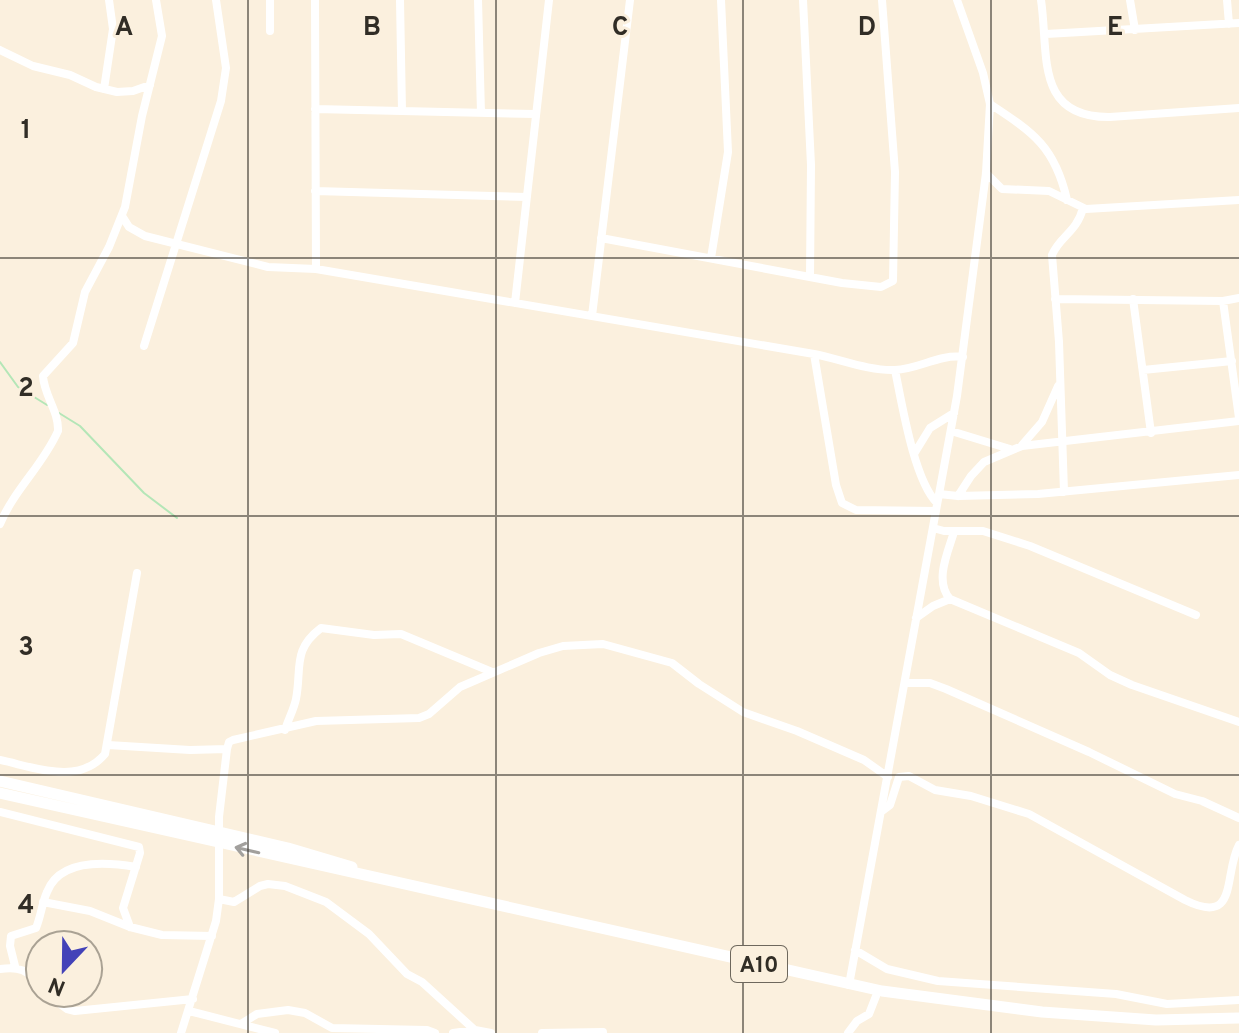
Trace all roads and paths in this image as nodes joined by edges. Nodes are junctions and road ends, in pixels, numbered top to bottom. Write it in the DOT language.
graph roads {
  1 [pos="109,0"];
  2 [pos="156,0"];
  3 [pos="216,0"];
  4 [pos="270,0"];
  5 [pos="315,0"];
  6 [pos="400,0"];
  7 [pos="478,0"];
  8 [pos="549,0"];
  9 [pos="630,0"];
  10 [pos="721,0"];
  11 [pos="803,0"];
  12 [pos="882,0"];
  13 [pos="957,0"];
  14 [pos="1041,0"];
  15 [pos="1130,0"];
  16 [pos="1227,0"];
  17 [pos="1239,23"];
  18 [pos="1229,24"];
  19 [pos="1135,30"];
  20 [pos="270,31"];
  21 [pos="1046,34"];
  22 [pos="0,50"];
  23 [pos="150,85"];
  24 [pos="104,89"];
  25 [pos="990,104"];
  26 [pos="1239,108"];
  27 [pos="315,109"];
  28 [pos="402,111"];
  29 [pos="481,113"];
  30 [pos="535,114"];
  31 [pos="986,173"];
  32 [pos="315,191"];
  33 [pos="527,197"];
  34 [pos="1067,200"];
  35 [pos="1239,200"];
  36 [pos="1083,208"];
  37 [pos="122,216"];
  38 [pos="601,238"];
  39 [pos="175,245"];
  40 [pos="711,258"];
  41 [pos="316,269"];
  42 [pos="810,277"];
  43 [pos="1239,298"];
  44 [pos="1055,299"];
  45 [pos="1133,299"];
  46 [pos="1223,301"];
  47 [pos="515,303"];
  48 [pos="592,316"];
  49 [pos="144,346"];
  50 [pos="814,354"];
  51 [pos="963,357"];
  52 [pos="1232,361"];
  53 [pos="895,370"];
  54 [pos="1143,370"];
  55 [pos="1061,380"];
  56 [pos="954,413"];
  57 [pos="1239,420"];
  58 [pos="951,431"];
  59 [pos="1151,433"];
  60 [pos="1061,442"];
  61 [pos="1022,446"];
  62 [pos="1010,449"];
  63 [pos="914,454"];
  64 [pos="1239,475"];
  65 [pos="1064,492"];
  66 [pos="958,496"];
  67 [pos="937,502"];
  68 [pos="0,524"];
  69 [pos="933,528"];
  70 [pos="954,532"];
  71 [pos="137,573"];
  72 [pos="950,599"];
  73 [pos="1196,615"];
  74 [pos="916,618"];
  75 [pos="492,672"];
  76 [pos="905,683"];
  77 [pos="1239,722"];
  78 [pos="285,730"];
  79 [pos="108,745"];
  80 [pos="227,749"];
  81 [pos="0,760"];
  82 [pos="888,777"];
  83 [pos="0,781"];
  84 [pos="0,793"];
  85 [pos="882,811"];
  86 [pos="0,812"];
  87 [pos="1239,818"];
  88 [pos="220,838"];
  89 [pos="1239,845"];
  90 [pos="136,867"];
  91 [pos="219,899"];
  92 [pos="43,902"];
  93 [pos="130,927"];
  94 [pos="212,936"];
  95 [pos="855,950"];
  96 [pos="15,966"];
  97 [pos="0,969"];
  98 [pos="24,971"];
  99 [pos="849,985"];
  100 [pos="878,991"];
  101 [pos="193,999"];
  102 [pos="1239,1000"];
  103 [pos="104,1008"];
  104 [pos="67,1009"];
  105 [pos="95,1009"];
  106 [pos="189,1011"];
  107 [pos="1239,1016"];
  108 [pos="241,1024"];
  109 [pos="182,1032"];
  110 [pos="476,1032"];
  111 [pos="603,1032"];
  112 [pos="275,1033"];
  113 [pos="435,1033"];
  114 [pos="453,1033"];
  115 [pos="491,1033"];
  116 [pos="542,1033"];
  117 [pos="848,1033"];
  1 -- 24 [label="street"];
  2 -- 23 [label="street"];
  3 -- 39 [label="street"];
  4 -- 20 [label="street"];
  5 -- 27 [label="street"];
  6 -- 28 [label="street"];
  7 -- 29 [label="street"];
  8 -- 30 [label="street"];
  9 -- 38 [label="street"];
  10 -- 40 [label="street"];
  11 -- 42 [label="street"];
  12 -- 42 [label="street"];
  13 -- 25 [label="street"];
  14 -- 21 [label="street"];
  15 -- 19 [label="street"];
  16 -- 18 [label="street"];
  17 -- 18 [label="street"];
  18 -- 19 [label="street"];
  19 -- 21 [label="street"];
  21 -- 26 [label="street"];
  22 -- 24 [label="street"];
  23 -- 24 [label="street"];
  23 -- 37 [label="street"];
  25 -- 31 [label="street"];
  25 -- 34 [label="street"];
  27 -- 28 [label="street"];
  27 -- 32 [label="street"];
  28 -- 29 [label="street"];
  29 -- 30 [label="street"];
  30 -- 33 [label="street"];
  31 -- 34 [label="street"];
  31 -- 51 [label="street"];
  32 -- 33 [label="street"];
  32 -- 41 [label="street"];
  33 -- 47 [label="street"];
  34 -- 36 [label="street"];
  35 -- 36 [label="street"];
  36 -- 44 [label="street"];
  37 -- 39 [label="street"];
  37 -- 68 [label="street"];
  38 -- 40 [label="street"];
  38 -- 48 [label="street"];
  39 -- 41 [label="street"];
  39 -- 49 [label="street"];
  40 -- 42 [label="street"];
  41 -- 47 [label="street"];
  43 -- 46 [label="street"];
  44 -- 45 [label="street"];
  44 -- 55 [label="street"];
  45 -- 46 [label="street"];
  45 -- 54 [label="street"];
  46 -- 52 [label="street"];
  47 -- 48 [label="street"];
  48 -- 50 [label="street"];
  50 -- 53 [label="street"];
  50 -- 67 [label="street"];
  51 -- 53 [label="street"];
  51 -- 56 [label="street"];
  52 -- 54 [label="street"];
  52 -- 57 [label="street"];
  53 -- 63 [label="street"];
  54 -- 59 [label="street"];
  55 -- 60 [label="street"];
  55 -- 61 [label="street"];
  56 -- 58 [label="street"];
  56 -- 63 [label="street"];
  57 -- 59 [label="street"];
  58 -- 62 [label="street"];
  58 -- 67 [label="street"];
  59 -- 60 [label="street"];
  60 -- 61 [label="street"];
  60 -- 65 [label="street"];
  61 -- 62 [label="street"];
  62 -- 66 [label="street"];
  63 -- 67 [label="street"];
  64 -- 65 [label="street"];
  65 -- 66 [label="street"];
  66 -- 67 [label="street"];
  67 -- 69 [label="street"];
  69 -- 70 [label="street"];
  69 -- 74 [label="street"];
  70 -- 72 [label="street"];
  70 -- 73 [label="street"];
  71 -- 79 [label="street"];
  72 -- 74 [label="street"];
  72 -- 77 [label="street"];
  74 -- 76 [label="street"];
  75 -- 78 [label="street"];
  75 -- 78 [label="street"];
  75 -- 82 [label="street"];
  76 -- 82 [label="street"];
  76 -- 87 [label="street"];
  78 -- 80 [label="street"];
  79 -- 80 [label="street"];
  79 -- 81 [label="street"];
  80 -- 88 [label="street"];
  82 -- 85 [label="street"];
  83 -- 88 [label="main road, A10"];
  84 -- 88 [label="main road, A10"];
  85 -- 89 [label="street"];
  85 -- 95 [label="street"];
  86 -- 90 [label="street"];
  88 -- 91 [label="street"];
  88 -- 99 [label="main road, A10"];
  90 -- 92 [label="street"];
  90 -- 93 [label="street"];
  91 -- 94 [label="street"];
  91 -- 110 [label="street"];
  92 -- 93 [label="street"];
  92 -- 96 [label="street"];
  93 -- 94 [label="street"];
  94 -- 101 [label="street"];
  95 -- 99 [label="street"];
  95 -- 102 [label="street"];
  96 -- 97 [label="street"];
  96 -- 98 [label="street"];
  99 -- 100 [label="main road, A10"];
  100 -- 107 [label="main road, A10"];
  100 -- 117 [label="street"];
  101 -- 103 [label="street"];
  101 -- 106 [label="street"];
  104 -- 105 [label="street"];
  106 -- 108 [label="street"];
  106 -- 109 [label="street"];
  108 -- 112 [label="street"];
  108 -- 113 [label="street"];
  110 -- 114 [label="street"];
  110 -- 115 [label="street"];
  111 -- 116 [label="street"];
}
